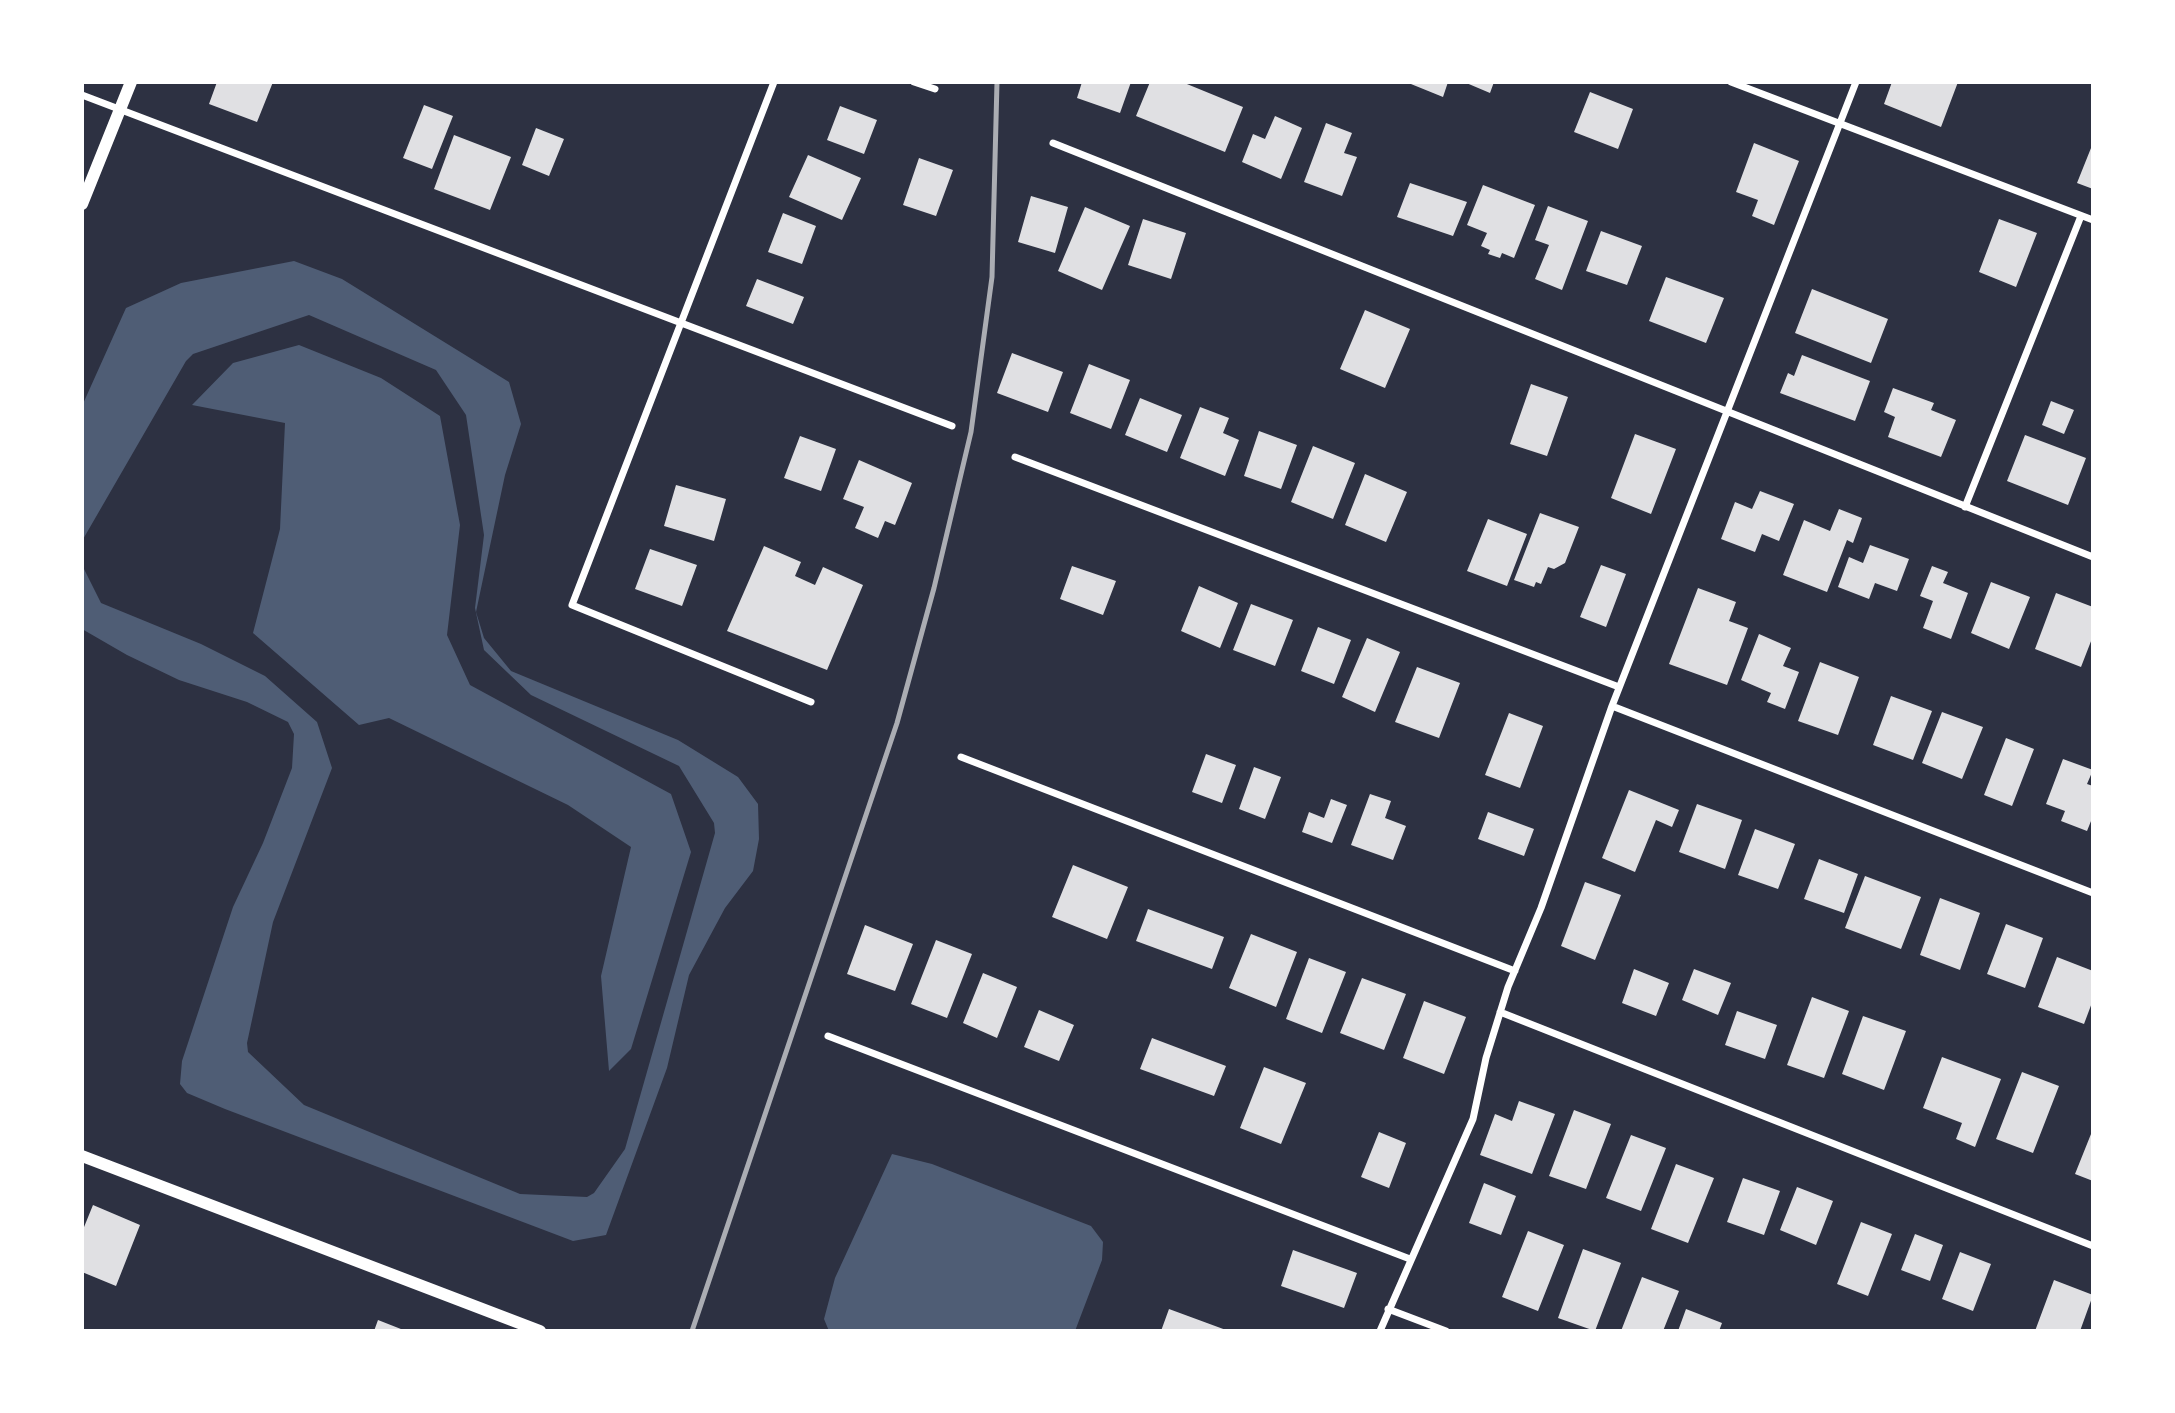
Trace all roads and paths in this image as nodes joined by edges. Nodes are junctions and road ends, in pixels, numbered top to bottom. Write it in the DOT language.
graph roads {
  1 [pos="131,82"];
  2 [pos="774,82"];
  3 [pos="914,82"];
  4 [pos="1731,82"];
  5 [pos="1856,82"];
  6 [pos="935,89"];
  7 [pos="82,95"];
  8 [pos="120,111"];
  9 [pos="1838,124"];
  10 [pos="1053,143"];
  11 [pos="82,204"];
  12 [pos="2081,216"];
  13 [pos="2093,220"];
  14 [pos="680,323"];
  15 [pos="1726,413"];
  16 [pos="952,426"];
  17 [pos="1015,457"];
  18 [pos="1965,507"];
  19 [pos="2093,557"];
  20 [pos="1619,687"];
  21 [pos="811,702"];
  22 [pos="1612,706"];
  23 [pos="961,757"];
  24 [pos="2093,893"];
  25 [pos="1515,971"];
  26 [pos="1500,1012"];
  27 [pos="828,1036"];
  28 [pos="82,1156"];
  29 [pos="2093,1246"];
  30 [pos="1410,1259"];
  31 [pos="1388,1309"];
  32 [pos="540,1331"];
  33 [pos="1380,1331"];
  34 [pos="1446,1331"];
  1 -- 8 [label="street"];
  2 -- 14 [label="street"];
  3 -- 6 [label="street"];
  4 -- 9 [label="street"];
  5 -- 9 [label="street"];
  7 -- 8 [label="street"];
  8 -- 11 [label="street"];
  8 -- 14 [label="street"];
  9 -- 12 [label="street"];
  9 -- 15 [label="street"];
  10 -- 15 [label="street"];
  12 -- 13 [label="street"];
  12 -- 18 [label="street"];
  14 -- 16 [label="street"];
  14 -- 21 [label="street"];
  15 -- 18 [label="street"];
  15 -- 20 [label="street"];
  17 -- 20 [label="street"];
  18 -- 19 [label="street"];
  20 -- 22 [label="street"];
  22 -- 24 [label="street"];
  22 -- 25 [label="street"];
  23 -- 25 [label="street"];
  25 -- 26 [label="street"];
  26 -- 29 [label="street"];
  26 -- 30 [label="street"];
  27 -- 30 [label="street"];
  28 -- 32 [label="street"];
  30 -- 31 [label="street"];
  31 -- 33 [label="street"];
  31 -- 34 [label="street"];
}
